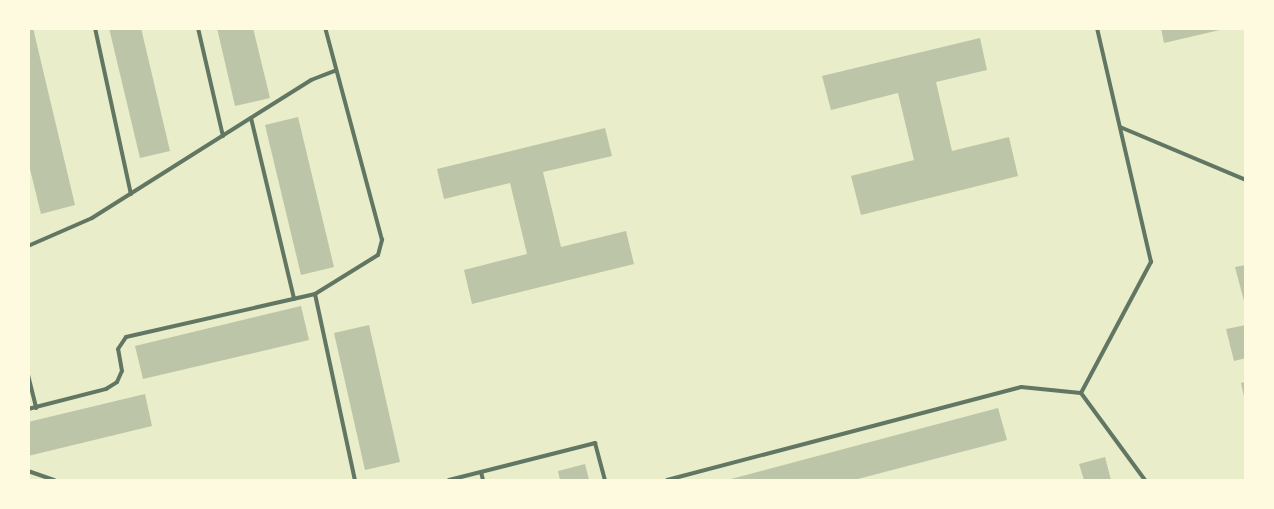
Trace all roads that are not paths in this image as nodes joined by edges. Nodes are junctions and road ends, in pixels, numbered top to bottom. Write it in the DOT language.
graph roads {
  1 [pos="95,28"];
  2 [pos="198,28"];
  3 [pos="325,28"];
  4 [pos="1097,28"];
  5 [pos="335,71"];
  6 [pos="251,118"];
  7 [pos="1120,127"];
  8 [pos="223,136"];
  9 [pos="1245,180"];
  10 [pos="130,194"];
  11 [pos="29,244"];
  12 [pos="315,294"];
  13 [pos="294,299"];
  14 [pos="28,375"];
  15 [pos="1081,393"];
  16 [pos="36,408"];
  17 [pos="28,410"];
  18 [pos="28,471"];
  19 [pos="480,472"];
  20 [pos="54,480"];
  21 [pos="355,480"];
  22 [pos="448,480"];
  23 [pos="483,480"];
  24 [pos="605,480"];
  25 [pos="667,480"];
  26 [pos="1145,480"];
  1 -- 10 [label="lane"];
  2 -- 8 [label="lane"];
  3 -- 5 [label="lane"];
  4 -- 7 [label="lane"];
  5 -- 6 [label="lane"];
  5 -- 12 [label="lane"];
  6 -- 8 [label="lane"];
  6 -- 13 [label="lane"];
  7 -- 9 [label="lane"];
  7 -- 15 [label="lane"];
  8 -- 10 [label="lane"];
  10 -- 11 [label="lane"];
  12 -- 13 [label="lane"];
  12 -- 21 [label="lane"];
  13 -- 16 [label="lane"];
  14 -- 16 [label="lane"];
  15 -- 25 [label="lane"];
  15 -- 26 [label="lane"];
  16 -- 17 [label="lane"];
  18 -- 20 [label="lane"];
  19 -- 22 [label="lane"];
  19 -- 23 [label="lane"];
  19 -- 24 [label="lane"];
}
